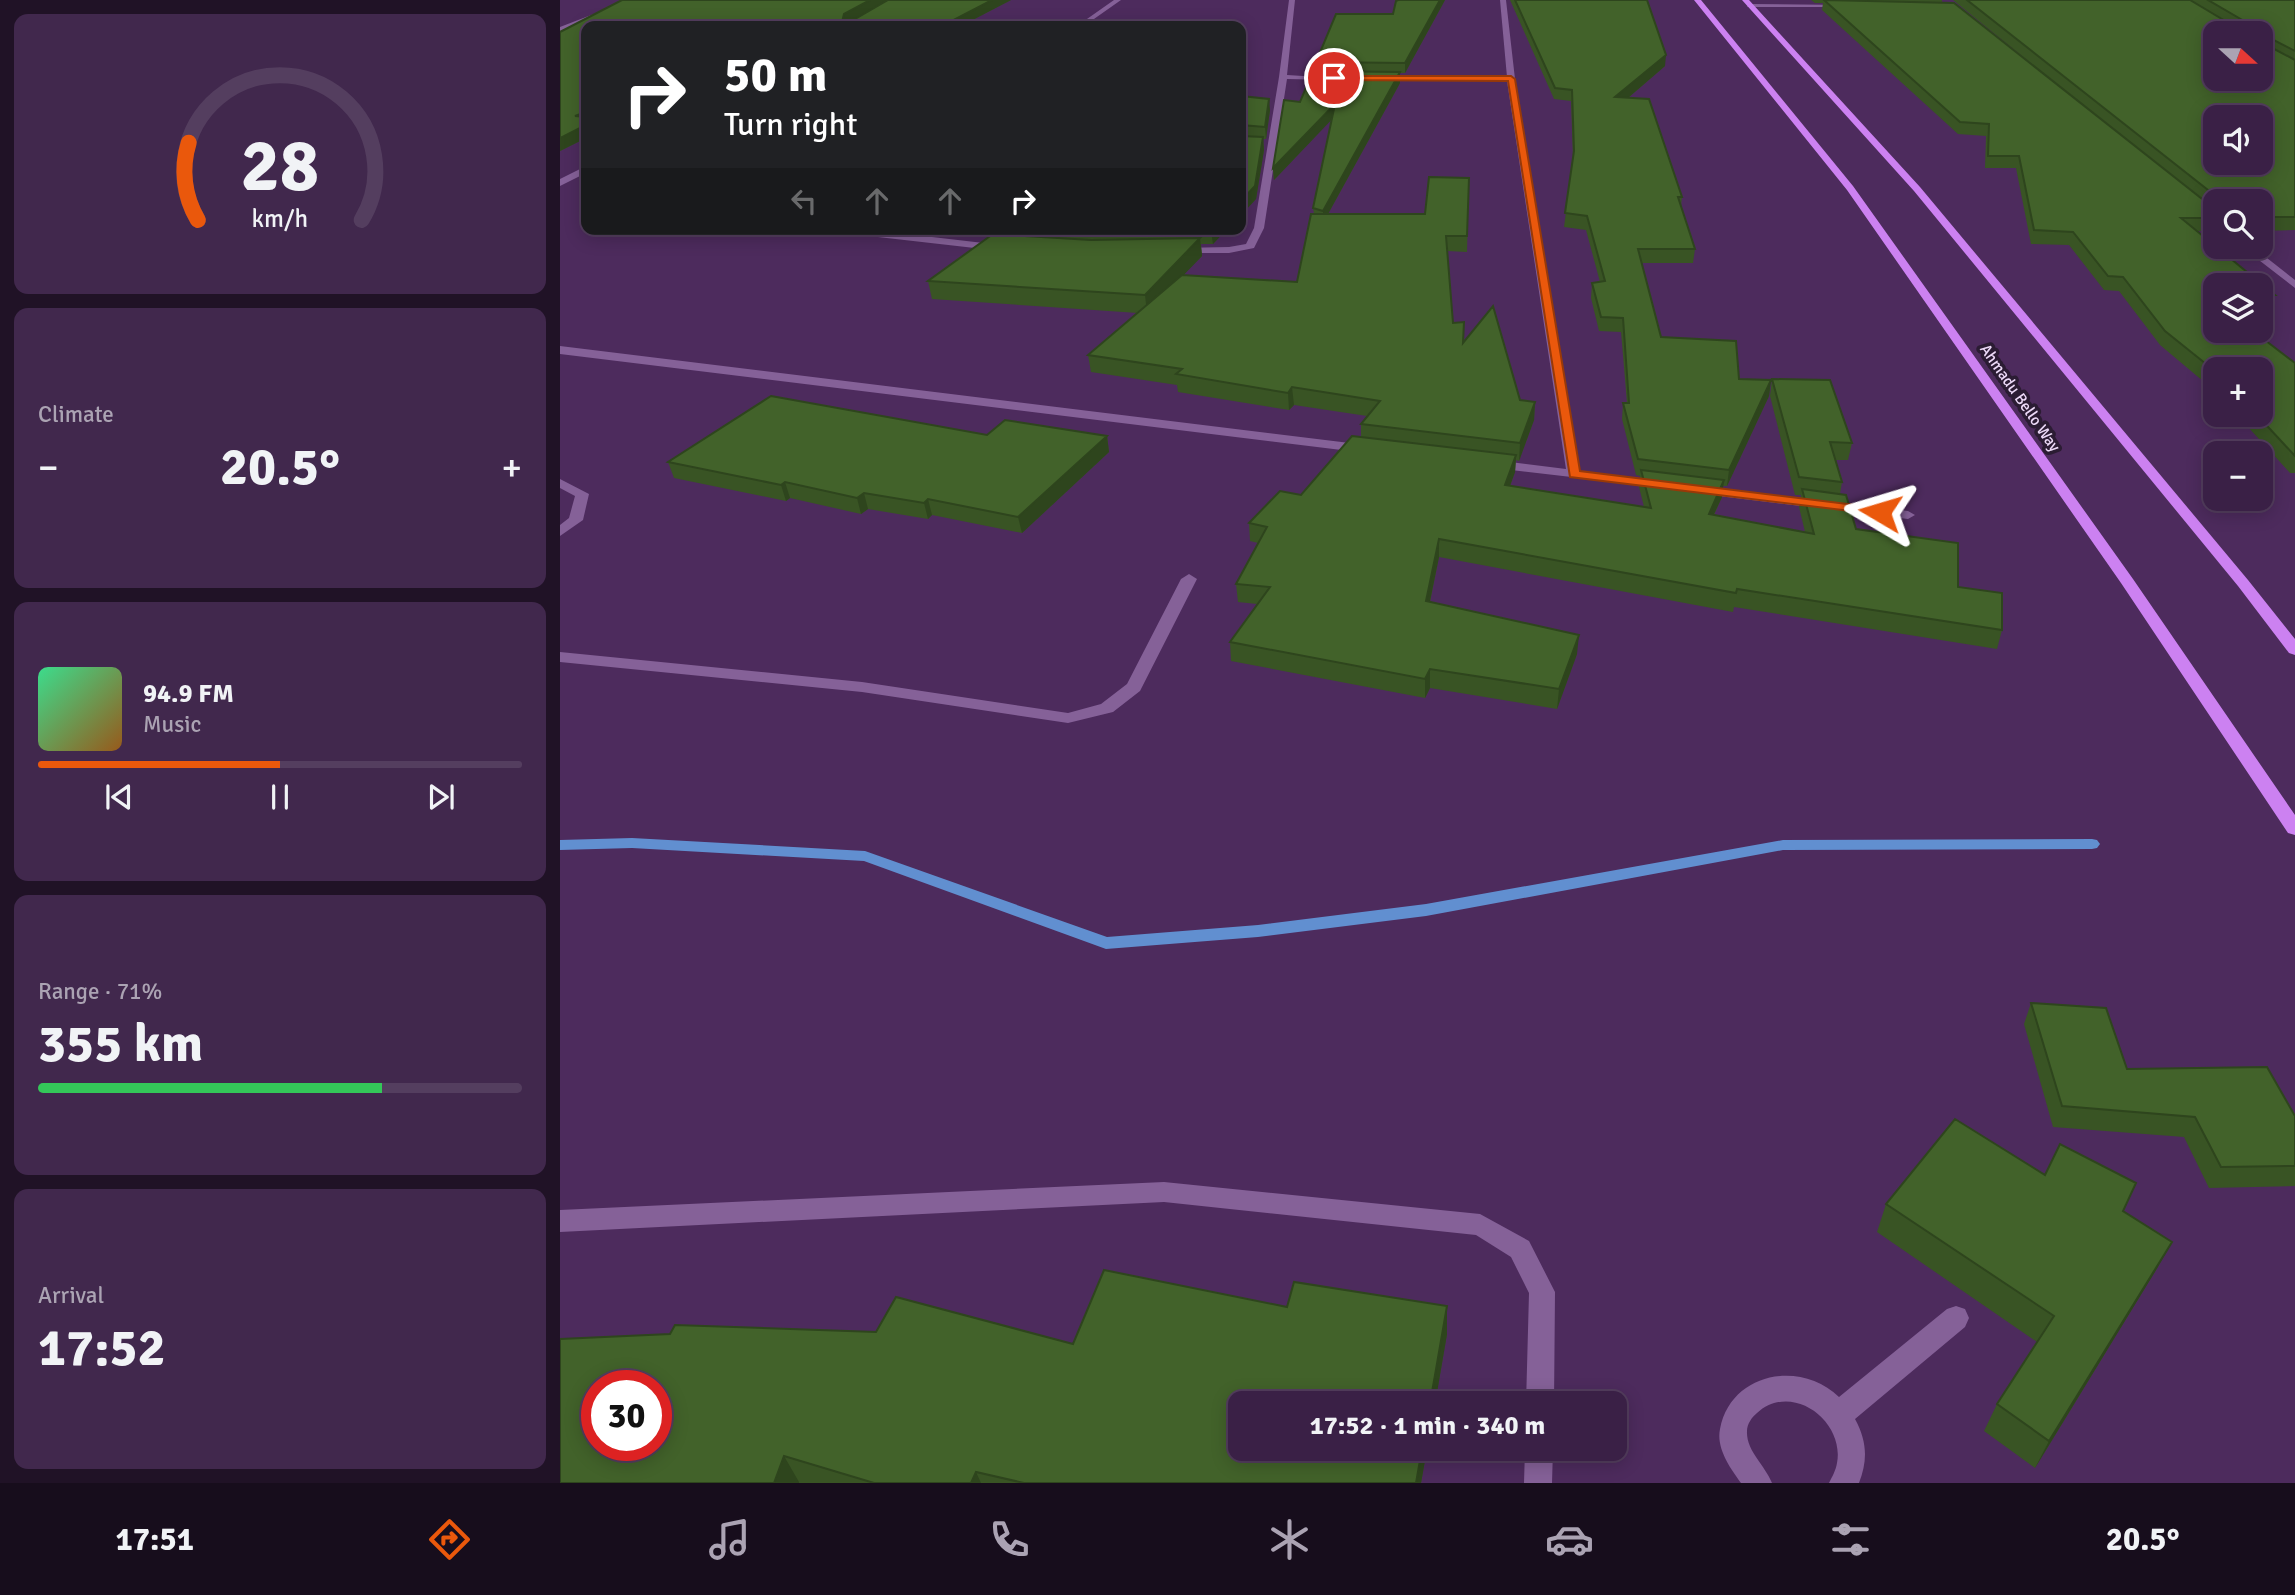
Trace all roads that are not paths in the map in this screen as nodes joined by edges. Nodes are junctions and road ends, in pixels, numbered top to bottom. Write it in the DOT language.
graph roads {
  1 [pos="636,0"];
  2 [pos="1118,0"];
  3 [pos="1292,0"];
  4 [pos="1503,0"];
  5 [pos="1697,0"];
  6 [pos="1747,3"];
  7 [pos="1857,7"];
  8 [pos="1087,21"];
  9 [pos="560,29"];
  10 [pos="1283,77"];
  11 [pos="1337,78"];
  12 [pos="1364,78"];
  13 [pos="1511,79"];
  14 [pos="581,172"];
  15 [pos="560,183"];
  16 [pos="887,235"];
  17 [pos="1011,249"];
  18 [pos="1172,251"];
  19 [pos="2262,259"];
  20 [pos="2278,272"];
  21 [pos="2295,272"];
  22 [pos="2295,285"];
  23 [pos="560,350"];
  24 [pos="1382,451"];
  25 [pos="1479,462"];
  26 [pos="1574,474"];
  27 [pos="560,483"];
  28 [pos="1908,515"];
  29 [pos="560,532"];
  30 [pos="1189,579"];
  31 [pos="2295,650"];
  32 [pos="560,657"];
  33 [pos="2295,829"];
  34 [pos="560,1222"];
  35 [pos="1956,1318"];
  36 [pos="1540,1391"];
  37 [pos="1839,1415"];
  38 [pos="1539,1461"];
  39 [pos="1538,1483"];
  40 [pos="1758,1483"];
  41 [pos="1843,1483"];
  1 -- 9 [label="street"];
  2 -- 8 [label="street"];
  3 -- 10 [label="street"];
  4 -- 13 [label="street"];
  5 -- 33 [label="main road, Ahmadu Bello Way"];
  6 -- 7 [label="street"];
  6 -- 31 [label="main road"];
  10 -- 11 [label="street"];
  10 -- 18 [label="street"];
  12 -- 13 [label="street"];
  13 -- 26 [label="street"];
  14 -- 15 [label="street"];
  16 -- 17 [label="street"];
  19 -- 20 [label="street"];
  20 -- 21 [label="street"];
  20 -- 22 [label="street"];
  23 -- 24 [label="street"];
  25 -- 26 [label="street"];
  26 -- 28 [label="street"];
  27 -- 29 [label="street"];
  30 -- 32 [label="street"];
  34 -- 36 [label="street"];
  35 -- 37 [label="street"];
  37 -- 40 [label="street"];
  37 -- 41 [label="street"];
  38 -- 39 [label="street"];
}
